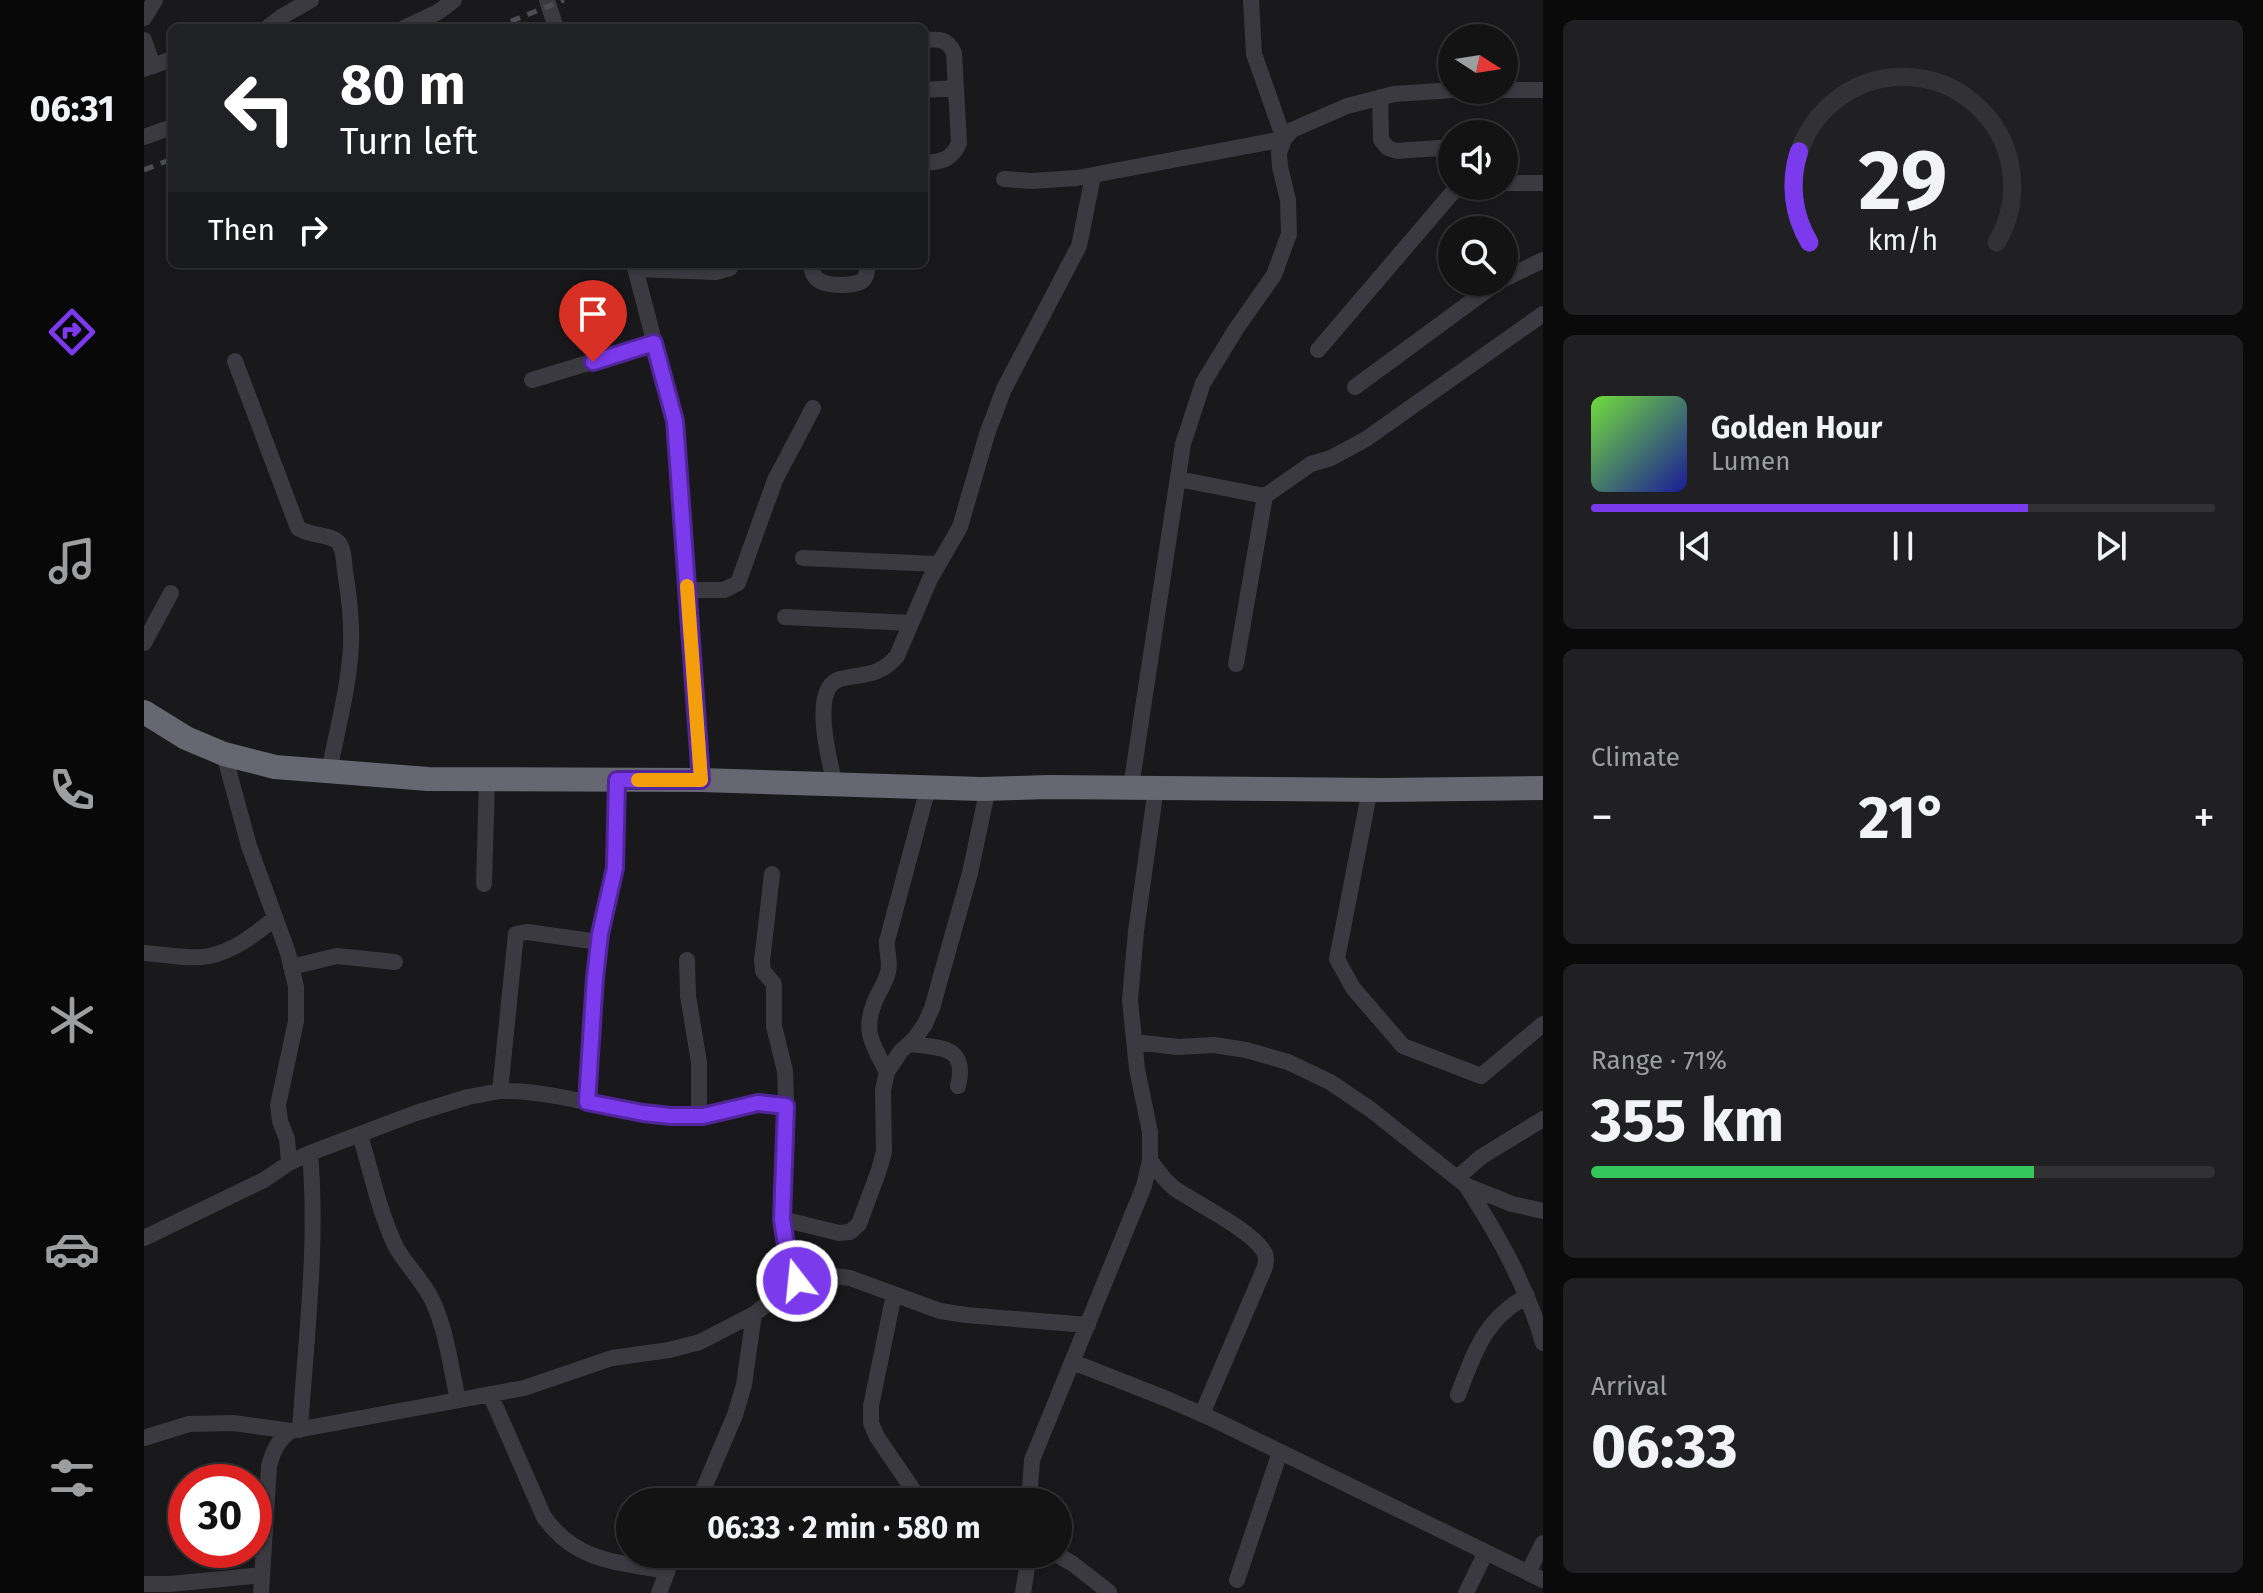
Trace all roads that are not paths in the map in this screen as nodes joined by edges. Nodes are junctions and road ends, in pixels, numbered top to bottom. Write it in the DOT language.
graph roads {
  1 [pos="155,0"];
  2 [pos="311,0"];
  3 [pos="454,0"];
  4 [pos="547,0"];
  5 [pos="1251,0"];
  6 [pos="144,18"];
  7 [pos="272,24"];
  8 [pos="412,24"];
  9 [pos="555,24"];
  10 [pos="144,40"];
  11 [pos="928,40"];
  12 [pos="168,60"];
  13 [pos="149,67"];
  14 [pos="956,88"];
  15 [pos="928,90"];
  16 [pos="1543,90"];
  17 [pos="1380,97"];
  18 [pos="168,128"];
  19 [pos="144,137"];
  20 [pos="1284,139"];
  21 [pos="1438,148"];
  22 [pos="928,163"];
  23 [pos="1093,176"];
  24 [pos="1004,179"];
  25 [pos="1518,183"];
  26 [pos="1543,183"];
  27 [pos="1446,200"];
  28 [pos="1543,260"];
  29 [pos="635,268"];
  30 [pos="661,268"];
  31 [pos="730,268"];
  32 [pos="811,268"];
  33 [pos="868,268"];
  34 [pos="1518,272"];
  35 [pos="1479,296"];
  36 [pos="1543,314"];
  37 [pos="654,343"];
  38 [pos="1318,350"];
  39 [pos="235,361"];
  40 [pos="532,380"];
  41 [pos="1355,387"];
  42 [pos="813,408"];
  43 [pos="1178,479"];
  44 [pos="1265,496"];
  45 [pos="803,558"];
  46 [pos="937,564"];
  47 [pos="687,590"];
  48 [pos="171,593"];
  49 [pos="785,617"];
  50 [pos="911,623"];
  51 [pos="144,643"];
  52 [pos="1236,664"];
  53 [pos="146,719"];
  54 [pos="224,754"];
  55 [pos="329,772"];
  56 [pos="487,779"];
  57 [pos="617,780"];
  58 [pos="701,780"];
  59 [pos="835,785"];
  60 [pos="1131,787"];
  61 [pos="928,788"];
  62 [pos="988,788"];
  63 [pos="1156,788"];
  64 [pos="1543,788"];
  65 [pos="1370,789"];
  66 [pos="772,874"];
  67 [pos="484,884"];
  68 [pos="275,918"];
  69 [pos="599,942"];
  70 [pos="144,953"];
  71 [pos="687,960"];
  72 [pos="395,962"];
  73 [pos="291,967"];
  74 [pos="1543,1024"];
  75 [pos="1135,1042"];
  76 [pos="909,1044"];
  77 [pos="887,1072"];
  78 [pos="958,1086"];
  79 [pos="500,1091"];
  80 [pos="587,1102"];
  81 [pos="786,1106"];
  82 [pos="699,1116"];
  83 [pos="1543,1119"];
  84 [pos="360,1135"];
  85 [pos="310,1153"];
  86 [pos="1150,1160"];
  87 [pos="289,1163"];
  88 [pos="1462,1182"];
  89 [pos="1543,1211"];
  90 [pos="782,1219"];
  91 [pos="144,1238"];
  92 [pos="797,1281"];
  93 [pos="894,1294"];
  94 [pos="1527,1296"];
  95 [pos="754,1314"];
  96 [pos="1088,1325"];
  97 [pos="1543,1343"];
  98 [pos="1073,1362"];
  99 [pos="490,1394"];
  100 [pos="1458,1395"];
  101 [pos="458,1400"];
  102 [pos="1202,1414"];
  103 [pos="295,1430"];
  104 [pos="144,1438"];
  105 [pos="1280,1452"];
  106 [pos="704,1488"];
  107 [pos="912,1488"];
  108 [pos="1030,1488"];
  109 [pos="1543,1543"];
  110 [pos="1486,1552"];
  111 [pos="1072,1563"];
  112 [pos="668,1568"];
  113 [pos="1027,1568"];
  114 [pos="667,1571"];
  115 [pos="262,1575"];
  116 [pos="1536,1576"];
  117 [pos="1237,1580"];
  118 [pos="144,1584"];
  119 [pos="1109,1592"];
  120 [pos="261,1593"];
  121 [pos="659,1593"];
  122 [pos="1023,1593"];
  123 [pos="1466,1593"];
  1 -- 6 [label="street"];
  2 -- 7 [label="street"];
  3 -- 8 [label="street"];
  4 -- 9 [label="street"];
  5 -- 20 [label="street"];
  10 -- 13 [label="street"];
  11 -- 14 [label="street"];
  12 -- 13 [label="street"];
  14 -- 15 [label="street"];
  14 -- 22 [label="street"];
  16 -- 17 [label="street"];
  17 -- 20 [label="street"];
  17 -- 21 [label="street"];
  18 -- 19 [label="street"];
  20 -- 23 [label="street"];
  20 -- 43 [label="street"];
  23 -- 24 [label="street"];
  23 -- 46 [label="street"];
  25 -- 26 [label="street"];
  27 -- 38 [label="street"];
  28 -- 34 [label="street"];
  29 -- 37 [label="street"];
  30 -- 31 [label="street"];
  32 -- 33 [label="street"];
  35 -- 41 [label="street"];
  36 -- 44 [label="street"];
  37 -- 40 [label="street"];
  37 -- 47 [label="street"];
  39 -- 55 [label="street"];
  42 -- 47 [label="street"];
  43 -- 44 [label="street"];
  43 -- 60 [label="street"];
  44 -- 52 [label="street"];
  45 -- 46 [label="street"];
  46 -- 50 [label="street"];
  47 -- 58 [label="street"];
  48 -- 51 [label="street"];
  49 -- 50 [label="street"];
  50 -- 59 [label="street"];
  53 -- 54 [label="highway"];
  54 -- 55 [label="highway"];
  54 -- 68 [label="street"];
  55 -- 56 [label="highway"];
  56 -- 57 [label="highway"];
  56 -- 67 [label="street"];
  57 -- 58 [label="highway"];
  57 -- 69 [label="street"];
  58 -- 59 [label="highway"];
  59 -- 61 [label="highway"];
  60 -- 62 [label="highway"];
  60 -- 63 [label="highway"];
  61 -- 62 [label="highway"];
  61 -- 77 [label="street"];
  62 -- 76 [label="street"];
  63 -- 65 [label="highway"];
  63 -- 75 [label="street"];
  64 -- 65 [label="highway"];
  65 -- 74 [label="street"];
  66 -- 81 [label="street"];
  68 -- 70 [label="street"];
  68 -- 73 [label="street"];
  69 -- 79 [label="street"];
  69 -- 80 [label="street"];
  71 -- 82 [label="street"];
  72 -- 73 [label="street"];
  73 -- 87 [label="street"];
  75 -- 86 [label="street"];
  75 -- 88 [label="street"];
  76 -- 77 [label="street"];
  76 -- 78 [label="street"];
  77 -- 90 [label="street"];
  79 -- 80 [label="street"];
  79 -- 84 [label="street"];
  80 -- 82 [label="street"];
  81 -- 82 [label="street"];
  81 -- 90 [label="street"];
  83 -- 88 [label="street"];
  84 -- 85 [label="street"];
  84 -- 101 [label="street"];
  85 -- 87 [label="street"];
  85 -- 103 [label="street"];
  86 -- 96 [label="street"];
  86 -- 102 [label="street"];
  87 -- 91 [label="street"];
  88 -- 89 [label="street"];
  88 -- 94 [label="street"];
  90 -- 92 [label="street"];
  92 -- 93 [label="street"];
  92 -- 95 [label="street"];
  93 -- 96 [label="street"];
  93 -- 107 [label="street"];
  94 -- 97 [label="street"];
  94 -- 100 [label="street"];
  95 -- 99 [label="street"];
  95 -- 106 [label="street"];
  96 -- 98 [label="street"];
  98 -- 102 [label="street"];
  98 -- 108 [label="street"];
  99 -- 101 [label="street"];
  99 -- 114 [label="street"];
  101 -- 103 [label="street"];
  102 -- 105 [label="street"];
  103 -- 104 [label="street"];
  103 -- 115 [label="street"];
  105 -- 110 [label="street"];
  105 -- 117 [label="street"];
  109 -- 116 [label="street"];
  110 -- 116 [label="street"];
  110 -- 123 [label="street"];
  111 -- 119 [label="street"];
  112 -- 114 [label="street"];
  113 -- 122 [label="street"];
  114 -- 121 [label="street"];
  115 -- 118 [label="street"];
  115 -- 120 [label="street"];
}
